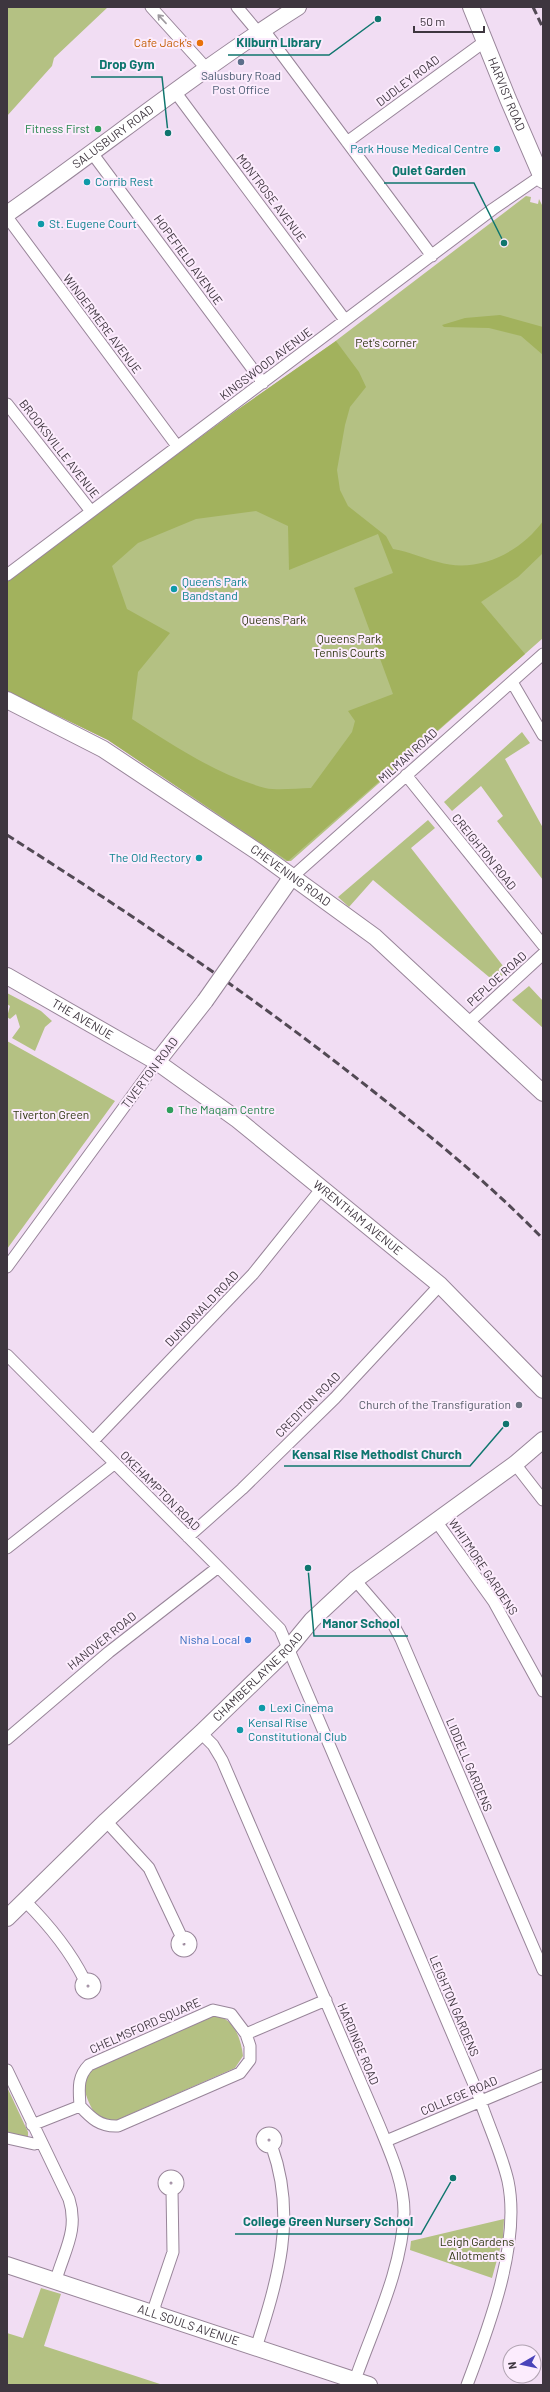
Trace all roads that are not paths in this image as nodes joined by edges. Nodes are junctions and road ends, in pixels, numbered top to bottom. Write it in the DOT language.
graph roads {
  1 [pos="151,7"];
  2 [pos="237,7"];
  3 [pos="298,7"];
  4 [pos="471,7"];
  5 [pos="261,31"];
  6 [pos="484,42"];
  7 [pos="207,69"];
  8 [pos="176,93"];
  9 [pos="347,142"];
  10 [pos="92,153"];
  11 [pos="542,178"];
  12 [pos="7,215"];
  13 [pos="432,256"];
  14 [pos="345,320"];
  15 [pos="263,383"];
  16 [pos="7,404"];
  17 [pos="177,446"];
  18 [pos="90,510"];
  19 [pos="7,574"];
  20 [pos="543,654"];
  21 [pos="512,682"];
  22 [pos="7,700"];
  23 [pos="543,736"];
  24 [pos="406,775"];
  25 [pos="291,878"];
  26 [pos="543,945"];
  27 [pos="543,954"];
  28 [pos="7,976"];
  29 [pos="468,1023"];
  30 [pos="157,1062"];
  31 [pos="543,1093"];
  32 [pos="322,1188"];
  33 [pos="7,1267"];
  34 [pos="440,1285"];
  35 [pos="7,1355"];
  36 [pos="543,1390"];
  37 [pos="543,1440"];
  38 [pos="93,1441"];
  39 [pos="114,1464"];
  40 [pos="515,1464"];
  41 [pos="543,1500"];
  42 [pos="436,1521"];
  43 [pos="188,1537"];
  44 [pos="7,1548"];
  45 [pos="217,1568"];
  46 [pos="355,1580"];
  47 [pos="288,1649"];
  48 [pos="543,1691"];
  49 [pos="201,1733"];
  50 [pos="7,1739"];
  51 [pos="106,1821"];
  52 [pos="25,1901"];
  53 [pos="7,1918"];
  54 [pos="182,1938"];
  55 [pos="543,1970"];
  56 [pos="84,1979"];
  57 [pos="326,2000"];
  58 [pos="246,2034"];
  59 [pos="8,2075"];
  60 [pos="543,2075"];
  61 [pos="480,2101"];
  62 [pos="80,2106"];
  63 [pos="32,2125"];
  64 [pos="7,2138"];
  65 [pos="386,2141"];
  66 [pos="40,2142"];
  67 [pos="272,2147"];
  68 [pos="172,2190"];
  69 [pos="7,2265"];
  70 [pos="56,2280"];
  71 [pos="155,2314"];
  72 [pos="256,2348"];
  73 [pos="362,2383"];
  74 [pos="468,2385"];
  7 -- 1 [label="street, one-way"];
  2 -- 5 [label="street"];
  3 -- 5 [label="street, SALUSBURY ROAD"];
  4 -- 6 [label="street, HARVIST ROAD"];
  5 -- 7 [label="street, SALUSBURY ROAD"];
  5 -- 9 [label="street"];
  6 -- 9 [label="street, DUDLEY ROAD"];
  6 -- 11 [label="street, HARVIST ROAD"];
  7 -- 8 [label="street, SALUSBURY ROAD"];
  8 -- 10 [label="street, SALUSBURY ROAD"];
  8 -- 14 [label="street, MONTROSE AVENUE"];
  9 -- 13 [label="street"];
  10 -- 12 [label="street, SALUSBURY ROAD"];
  10 -- 15 [label="street, HOPEFIELD AVENUE"];
  11 -- 13 [label="street, KINGSWOOD AVENUE"];
  12 -- 17 [label="street, WINDERMERE AVENUE"];
  13 -- 14 [label="street, KINGSWOOD AVENUE"];
  14 -- 15 [label="street, KINGSWOOD AVENUE"];
  15 -- 17 [label="street, KINGSWOOD AVENUE"];
  16 -- 18 [label="street, BROOKSVILLE AVENUE"];
  17 -- 18 [label="street, KINGSWOOD AVENUE"];
  18 -- 19 [label="street, KINGSWOOD AVENUE"];
  20 -- 21 [label="street, MILMAN ROAD"];
  21 -- 23 [label="street"];
  21 -- 24 [label="street, MILMAN ROAD"];
  22 -- 25 [label="street, CHEVENING ROAD"];
  24 -- 25 [label="street, MILMAN ROAD"];
  24 -- 26 [label="street, CREIGHTON ROAD"];
  25 -- 29 [label="street, CHEVENING ROAD"];
  25 -- 30 [label="street, TIVERTON ROAD, bridge"];
  27 -- 29 [label="street, PEPLOE ROAD"];
  28 -- 30 [label="street, THE AVENUE"];
  29 -- 31 [label="street, CHEVENING ROAD"];
  30 -- 32 [label="street, WRENTHAM AVENUE"];
  30 -- 33 [label="street, TIVERTON ROAD"];
  32 -- 34 [label="street, WRENTHAM AVENUE"];
  32 -- 38 [label="street, DUNDONALD ROAD"];
  34 -- 36 [label="street, WRENTHAM AVENUE"];
  34 -- 43 [label="street, CREDITON ROAD"];
  35 -- 38 [label="street, OKEHAMPTON ROAD"];
  37 -- 40 [label="street, CHAMBERLAYNE ROAD"];
  38 -- 39 [label="street, OKEHAMPTON ROAD"];
  39 -- 43 [label="street, OKEHAMPTON ROAD"];
  39 -- 44 [label="street"];
  40 -- 41 [label="street"];
  40 -- 42 [label="street, CHAMBERLAYNE ROAD"];
  42 -- 46 [label="street, CHAMBERLAYNE ROAD"];
  42 -- 48 [label="street, WHITMORE GARDENS"];
  43 -- 45 [label="street, OKEHAMPTON ROAD"];
  45 -- 47 [label="street, OKEHAMPTON ROAD"];
  45 -- 50 [label="street, HANOVER ROAD"];
  46 -- 47 [label="street, CHAMBERLAYNE ROAD"];
  46 -- 55 [label="street, LIDDELL GARDENS"];
  47 -- 49 [label="street, CHAMBERLAYNE ROAD"];
  47 -- 61 [label="street, LEIGHTON GARDENS"];
  49 -- 51 [label="street, CHAMBERLAYNE ROAD"];
  49 -- 57 [label="street, HARDINGE ROAD"];
  51 -- 52 [label="street, CHAMBERLAYNE ROAD"];
  51 -- 54 [label="street"];
  52 -- 53 [label="street, CHAMBERLAYNE ROAD"];
  52 -- 56 [label="street"];
  57 -- 58 [label="street"];
  57 -- 65 [label="street, HARDINGE ROAD"];
  58 -- 62 [label="street, CHELMSFORD SQUARE"];
  58 -- 62 [label="street, CHELMSFORD SQUARE"];
  59 -- 63 [label="street"];
  60 -- 61 [label="street, COLLEGE ROAD"];
  61 -- 65 [label="street, COLLEGE ROAD"];
  61 -- 74 [label="street, LEIGHTON GARDENS"];
  62 -- 63 [label="street"];
  63 -- 66 [label="street"];
  64 -- 66 [label="street"];
  65 -- 73 [label="street, HARDINGE ROAD"];
  66 -- 70 [label="street"];
  67 -- 72 [label="street"];
  68 -- 71 [label="street"];
  69 -- 70 [label="street, ALL SOULS AVENUE"];
  70 -- 71 [label="street, ALL SOULS AVENUE"];
  71 -- 72 [label="street, ALL SOULS AVENUE"];
  72 -- 73 [label="street, ALL SOULS AVENUE"];
}
